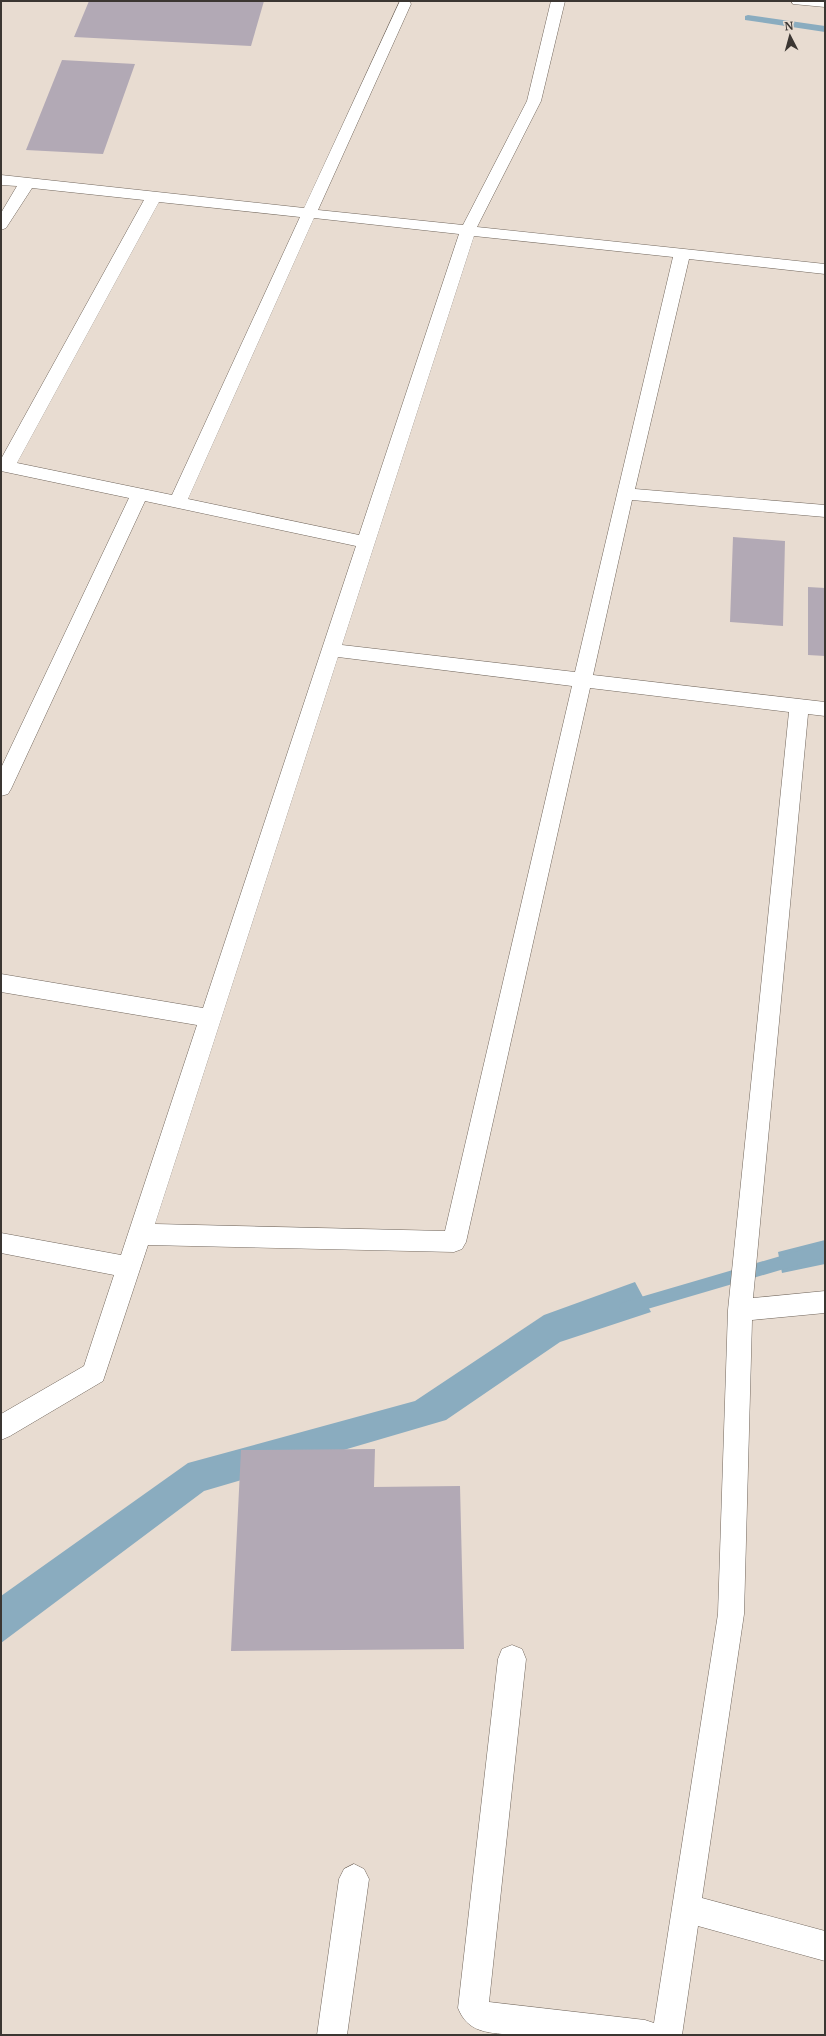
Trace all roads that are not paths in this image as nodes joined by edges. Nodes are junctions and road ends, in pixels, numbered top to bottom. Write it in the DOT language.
graph roads {
  1 [pos="558,1"];
  2 [pos="798,1"];
  3 [pos="404,4"];
  4 [pos="825,4"];
  5 [pos="1,180"];
  6 [pos="27,183"];
  7 [pos="154,196"];
  8 [pos="310,213"];
  9 [pos="1,225"];
  10 [pos="468,230"];
  11 [pos="682,254"];
  12 [pos="825,269"];
  13 [pos="4,465"];
  14 [pos="140,494"];
  15 [pos="625,494"];
  16 [pos="178,502"];
  17 [pos="825,511"];
  18 [pos="366,542"];
  19 [pos="330,650"];
  20 [pos="582,680"];
  21 [pos="799,706"];
  22 [pos="825,709"];
  23 [pos="1,789"];
  24 [pos="1,983"];
  25 [pos="210,1018"];
  26 [pos="140,1234"];
  27 [pos="1,1243"];
  28 [pos="129,1267"];
  29 [pos="825,1302"];
  30 [pos="740,1310"];
  31 [pos="1,1428"];
  32 [pos="512,1659"];
  33 [pos="354,1879"];
  34 [pos="686,1908"];
  35 [pos="825,1946"];
  36 [pos="332,2035"];
  37 [pos="645,2035"];
  38 [pos="668,2035"];
  1 -- 10 [label="street"];
  2 -- 4 [label="street"];
  3 -- 8 [label="street"];
  5 -- 6 [label="street"];
  6 -- 7 [label="street"];
  6 -- 9 [label="street"];
  7 -- 8 [label="street"];
  7 -- 13 [label="street"];
  8 -- 10 [label="street"];
  8 -- 16 [label="street"];
  10 -- 11 [label="street"];
  10 -- 18 [label="street"];
  11 -- 12 [label="street"];
  11 -- 15 [label="street"];
  13 -- 14 [label="street"];
  14 -- 16 [label="street"];
  14 -- 23 [label="street"];
  15 -- 17 [label="street"];
  15 -- 20 [label="street"];
  16 -- 18 [label="street"];
  18 -- 19 [label="street"];
  19 -- 20 [label="street"];
  19 -- 25 [label="street"];
  20 -- 21 [label="street"];
  20 -- 26 [label="street"];
  21 -- 22 [label="street"];
  21 -- 30 [label="street"];
  24 -- 25 [label="street"];
  25 -- 26 [label="street"];
  26 -- 28 [label="street"];
  27 -- 28 [label="street"];
  28 -- 31 [label="street"];
  29 -- 30 [label="street"];
  30 -- 34 [label="street"];
  32 -- 37 [label="street"];
  33 -- 36 [label="street"];
  34 -- 35 [label="street"];
  34 -- 38 [label="street"];
}
